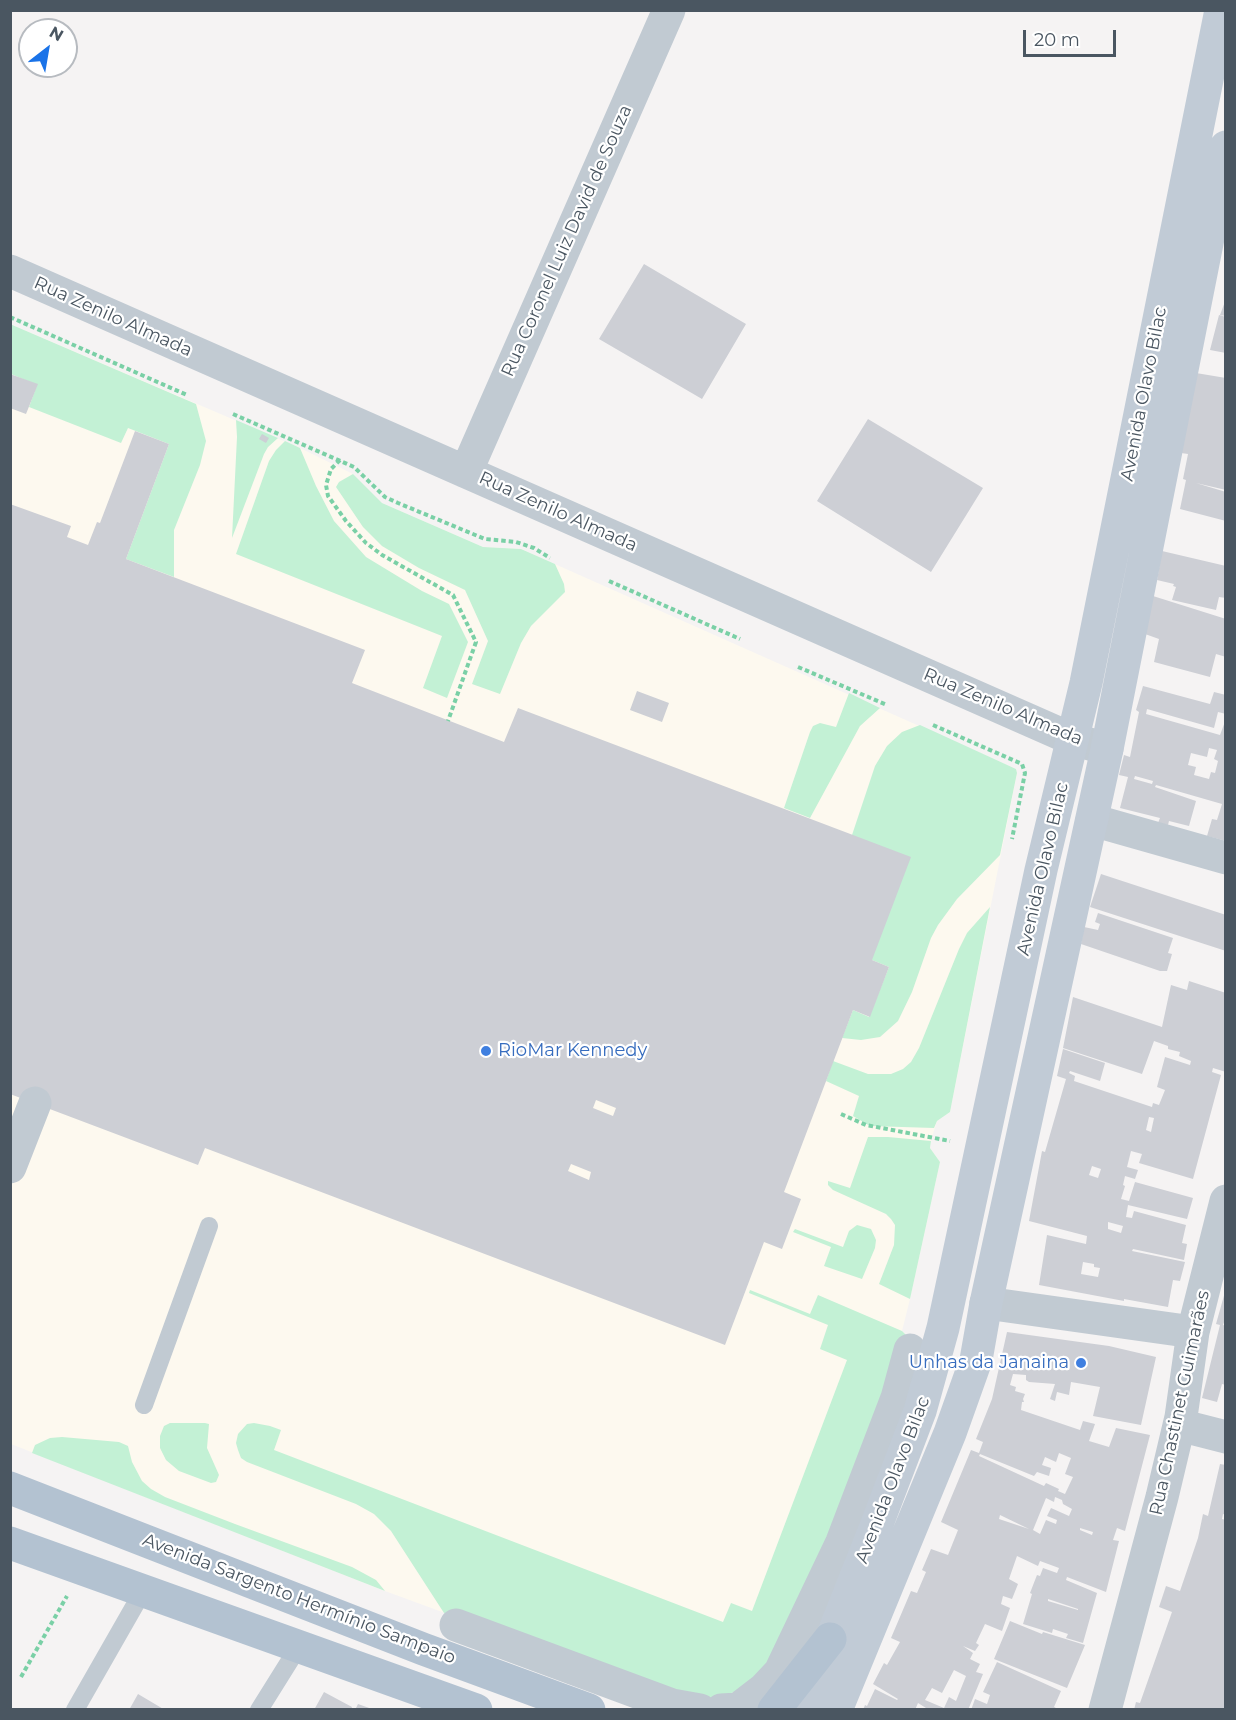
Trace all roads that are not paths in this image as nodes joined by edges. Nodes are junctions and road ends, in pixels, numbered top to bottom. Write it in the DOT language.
graph roads {
  1 [pos="669,10"];
  2 [pos="1221,10"];
  3 [pos="1226,147"];
  4 [pos="1216,247"];
  5 [pos="10,271"];
  6 [pos="466,472"];
  7 [pos="1072,739"];
  8 [pos="1107,749"];
  9 [pos="1092,819"];
  10 [pos="1226,858"];
  11 [pos="1041,870"];
  12 [pos="1059,966"];
  13 [pos="35,1103"];
  14 [pos="10,1167"];
  15 [pos="1226,1201"];
  16 [pos="209,1226"];
  17 [pos="986,1303"];
  18 [pos="1192,1332"];
  19 [pos="910,1350"];
  20 [pos="144,1405"];
  21 [pos="1179,1425"];
  22 [pos="1226,1437"];
  23 [pos="10,1488"];
  24 [pos="10,1543"];
  25 [pos="144,1590"];
  26 [pos="456,1625"];
  27 [pos="830,1640"];
  28 [pos="299,1646"];
  29 [pos="433,1702"];
  30 [pos="75,1710"];
  31 [pos="259,1710"];
  32 [pos="476,1710"];
  33 [pos="589,1710"];
  34 [pos="700,1710"];
  35 [pos="722,1710"];
  36 [pos="774,1710"];
  37 [pos="803,1710"];
  38 [pos="836,1710"];
  39 [pos="1104,1710"];
  1 -- 6 [label="street, Rua Coronel Luiz David de Souza"];
  2 -- 7 [label="street, Avenida Olavo Bilac"];
  3 -- 4 [label="street, Avenida Olavo Bilac"];
  4 -- 8 [label="street, Avenida Olavo Bilac"];
  5 -- 6 [label="street, Rua Zenilo Almada"];
  6 -- 7 [label="street, Rua Zenilo Almada"];
  7 -- 8 [label="street, Rua Zenilo Almada"];
  7 -- 11 [label="street, Avenida Olavo Bilac"];
  8 -- 9 [label="street, Avenida Olavo Bilac"];
  9 -- 10 [label="street"];
  9 -- 12 [label="street, Avenida Olavo Bilac"];
  11 -- 12 [label="street"];
  11 -- 27 [label="street, Avenida Olavo Bilac"];
  12 -- 17 [label="street, Avenida Olavo Bilac"];
  13 -- 14 [label="street"];
  15 -- 18 [label="street, Rua Chastinet Guimarães"];
  16 -- 20 [label="lane"];
  17 -- 18 [label="street"];
  17 -- 38 [label="street, Avenida Olavo Bilac"];
  18 -- 21 [label="street, Rua Chastinet Guimarães"];
  19 -- 35 [label="street"];
  21 -- 22 [label="street"];
  21 -- 39 [label="street, Rua Chastinet Guimarães"];
  23 -- 33 [label="main road, Avenida Sargento Hermínio Sampaio"];
  24 -- 25 [label="main road"];
  25 -- 28 [label="main road"];
  25 -- 30 [label="lane"];
  26 -- 34 [label="street"];
  27 -- 36 [label="main road"];
  27 -- 37 [label="street, Avenida Olavo Bilac"];
  28 -- 29 [label="main road"];
  28 -- 31 [label="lane"];
  29 -- 32 [label="main road"];
}
